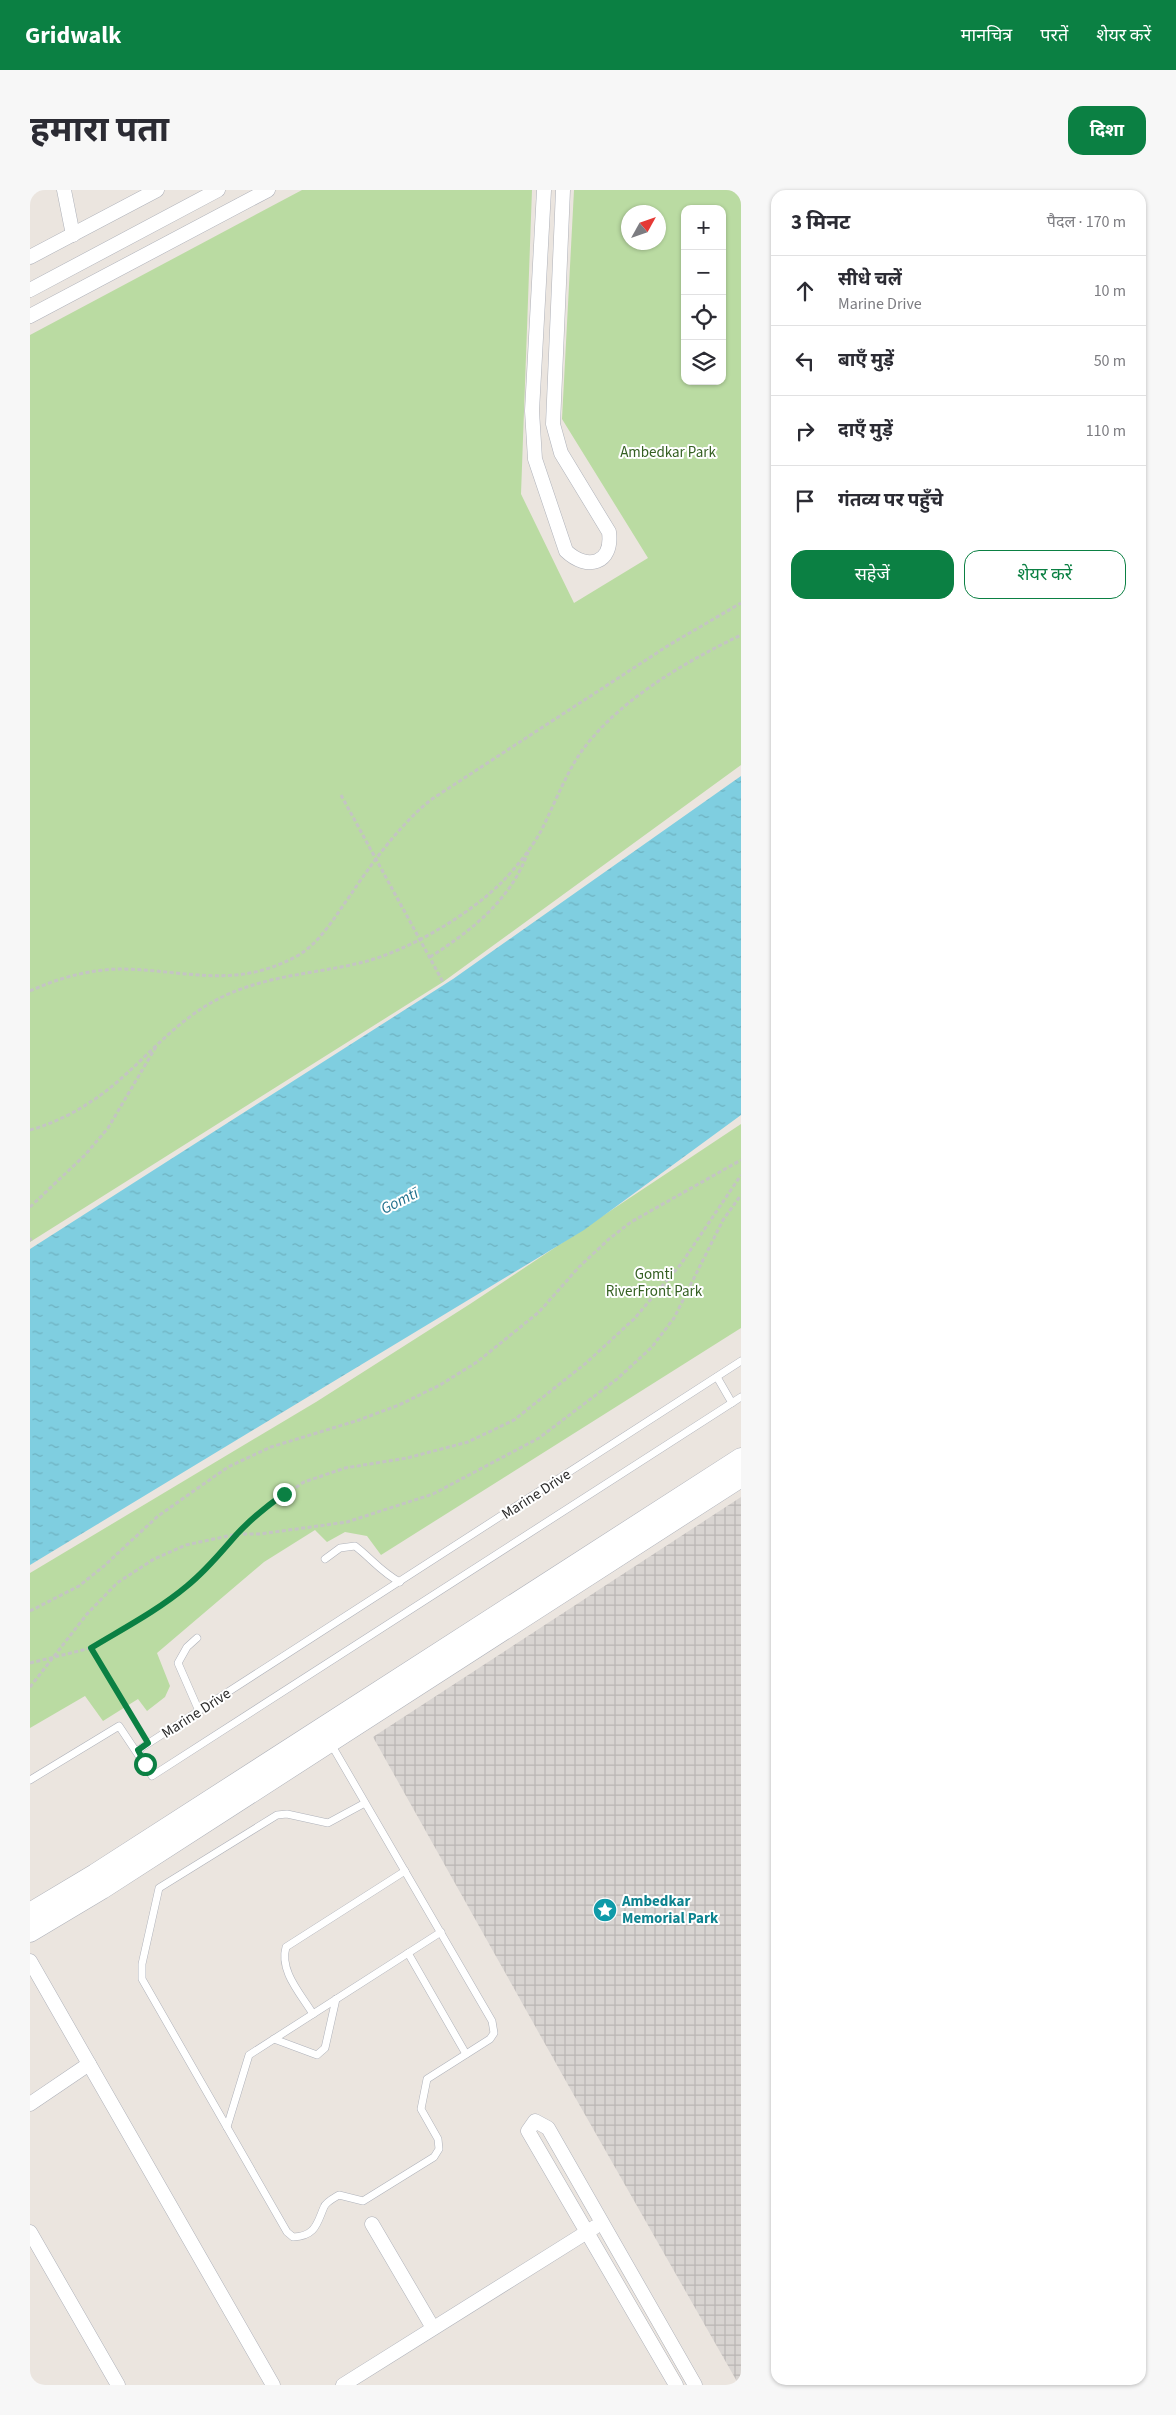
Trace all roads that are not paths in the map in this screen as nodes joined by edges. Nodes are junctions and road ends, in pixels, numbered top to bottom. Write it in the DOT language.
graph roads {
  1 [pos="64,190"];
  2 [pos="157,190"];
  3 [pos="218,190"];
  4 [pos="268,190"];
  5 [pos="544,190"];
  6 [pos="563,190"];
  7 [pos="73,235"];
  8 [pos="30,257"];
  9 [pos="30,290"];
  10 [pos="30,316"];
  11 [pos="741,1361"];
  12 [pos="717,1377"];
  13 [pos="741,1397"];
  14 [pos="732,1403"];
  15 [pos="741,1458"];
  16 [pos="741,1477"];
  17 [pos="325,1559"];
  18 [pos="400,1582"];
  19 [pos="197,1638"];
  20 [pos="199,1711"];
  21 [pos="330,1742"];
  22 [pos="145,1764"];
  23 [pos="30,1780"];
  24 [pos="365,1803"];
  25 [pos="405,1871"];
  26 [pos="30,1913"];
  27 [pos="30,1932"];
  28 [pos="440,1932"];
  29 [pos="408,1953"];
  30 [pos="30,1961"];
  31 [pos="336,1999"];
  32 [pos="313,2014"];
  33 [pos="274,2039"];
  34 [pos="466,2054"];
  35 [pos="89,2064"];
  36 [pos="30,2104"];
  37 [pos="227,2127"];
  38 [pos="602,2222"];
  39 [pos="372,2224"];
  40 [pos="30,2232"];
  41 [pos="587,2232"];
  42 [pos="433,2328"];
  43 [pos="118,2385"];
  44 [pos="273,2385"];
  45 [pos="343,2385"];
  46 [pos="676,2385"];
  47 [pos="695,2385"];
  1 -- 7 [label="street"];
  2 -- 7 [label="street"];
  3 -- 9 [label="street"];
  4 -- 10 [label="street"];
  5 -- 6 [label="street"];
  7 -- 8 [label="street"];
  11 -- 12 [label="lane, Marine Drive"];
  12 -- 14 [label="lane"];
  12 -- 18 [label="lane, Marine Drive"];
  13 -- 14 [label="lane, Marine Drive"];
  14 -- 22 [label="lane, Marine Drive"];
  15 -- 26 [label="street"];
  16 -- 21 [label="street"];
  17 -- 18 [label="lane"];
  18 -- 20 [label="lane, Marine Drive"];
  19 -- 20 [label="lane"];
  20 -- 22 [label="lane, Marine Drive"];
  21 -- 24 [label="lane"];
  21 -- 27 [label="street"];
  22 -- 23 [label="lane"];
  24 -- 25 [label="lane"];
  24 -- 37 [label="lane"];
  25 -- 28 [label="lane"];
  25 -- 32 [label="lane"];
  28 -- 29 [label="lane"];
  28 -- 34 [label="lane"];
  29 -- 31 [label="lane"];
  29 -- 34 [label="lane"];
  30 -- 35 [label="street"];
  31 -- 32 [label="lane"];
  31 -- 33 [label="lane"];
  32 -- 33 [label="lane"];
  33 -- 37 [label="lane"];
  34 -- 37 [label="lane"];
  35 -- 36 [label="street"];
  35 -- 44 [label="street"];
  38 -- 41 [label="street"];
  38 -- 41 [label="street"];
  38 -- 47 [label="street"];
  39 -- 42 [label="street"];
  40 -- 43 [label="street"];
  41 -- 42 [label="street"];
  41 -- 46 [label="street"];
  42 -- 45 [label="street"];
}
